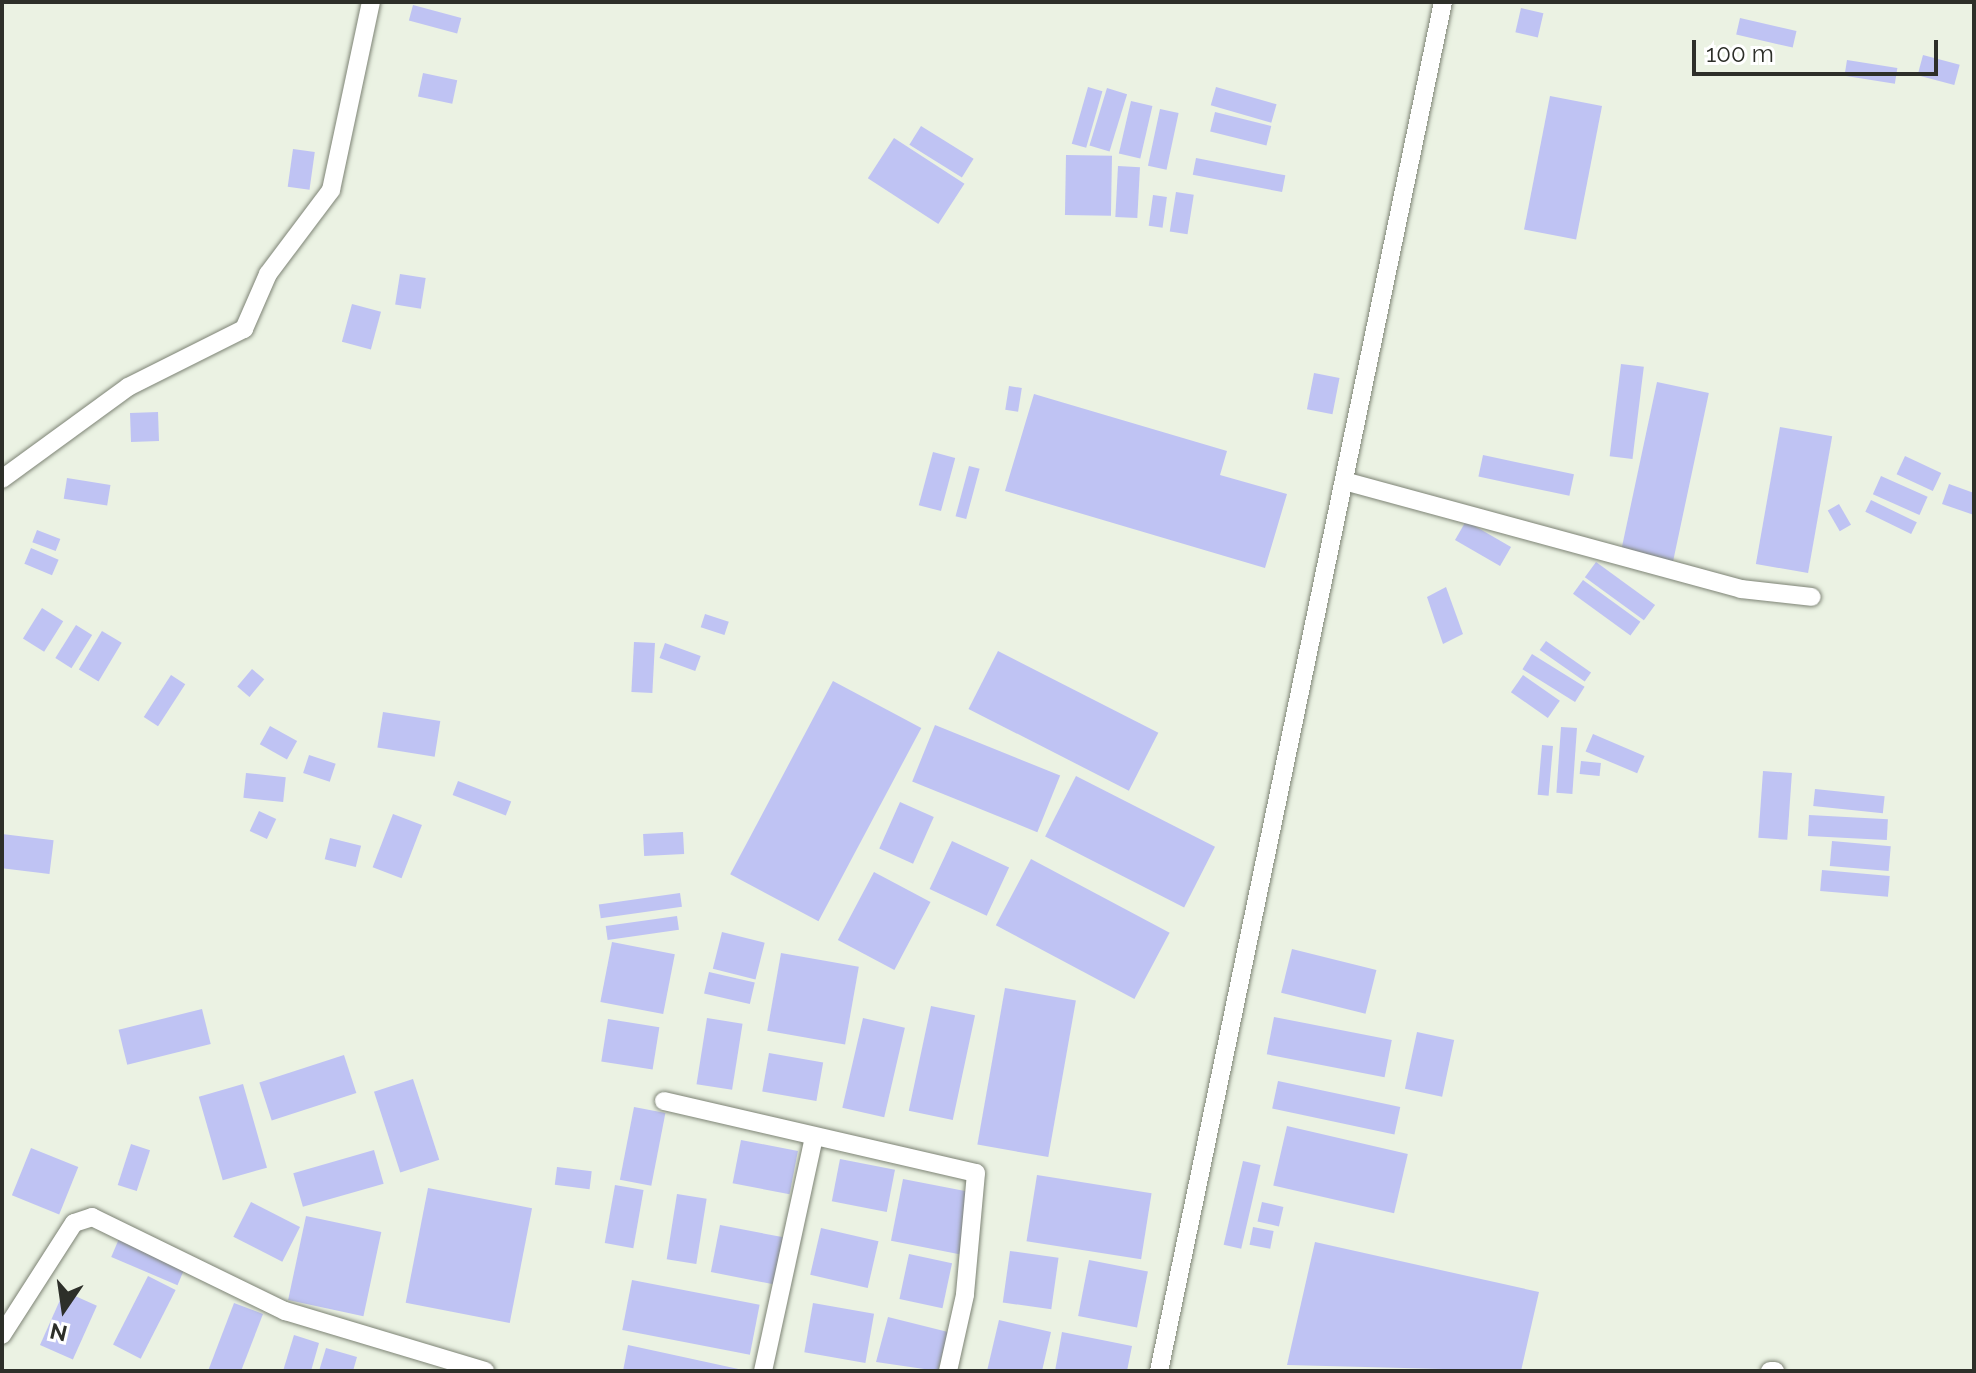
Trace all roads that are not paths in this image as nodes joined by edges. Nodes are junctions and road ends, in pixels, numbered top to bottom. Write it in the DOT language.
graph roads {
  1 [pos="371,2"];
  2 [pos="1443,2"];
  3 [pos="2,479"];
  4 [pos="1344,481"];
  5 [pos="1812,597"];
  6 [pos="664,1101"];
  7 [pos="814,1137"];
  8 [pos="2,1335"];
  9 [pos="485,1371"];
  10 [pos="763,1371"];
  11 [pos="948,1371"];
  12 [pos="1159,1371"];
  1 -- 3 [label="street"];
  2 -- 4 [label="street"];
  4 -- 5 [label="street"];
  4 -- 12 [label="street"];
  6 -- 7 [label="street"];
  7 -- 10 [label="street"];
  7 -- 11 [label="street"];
  8 -- 9 [label="street"];
}
